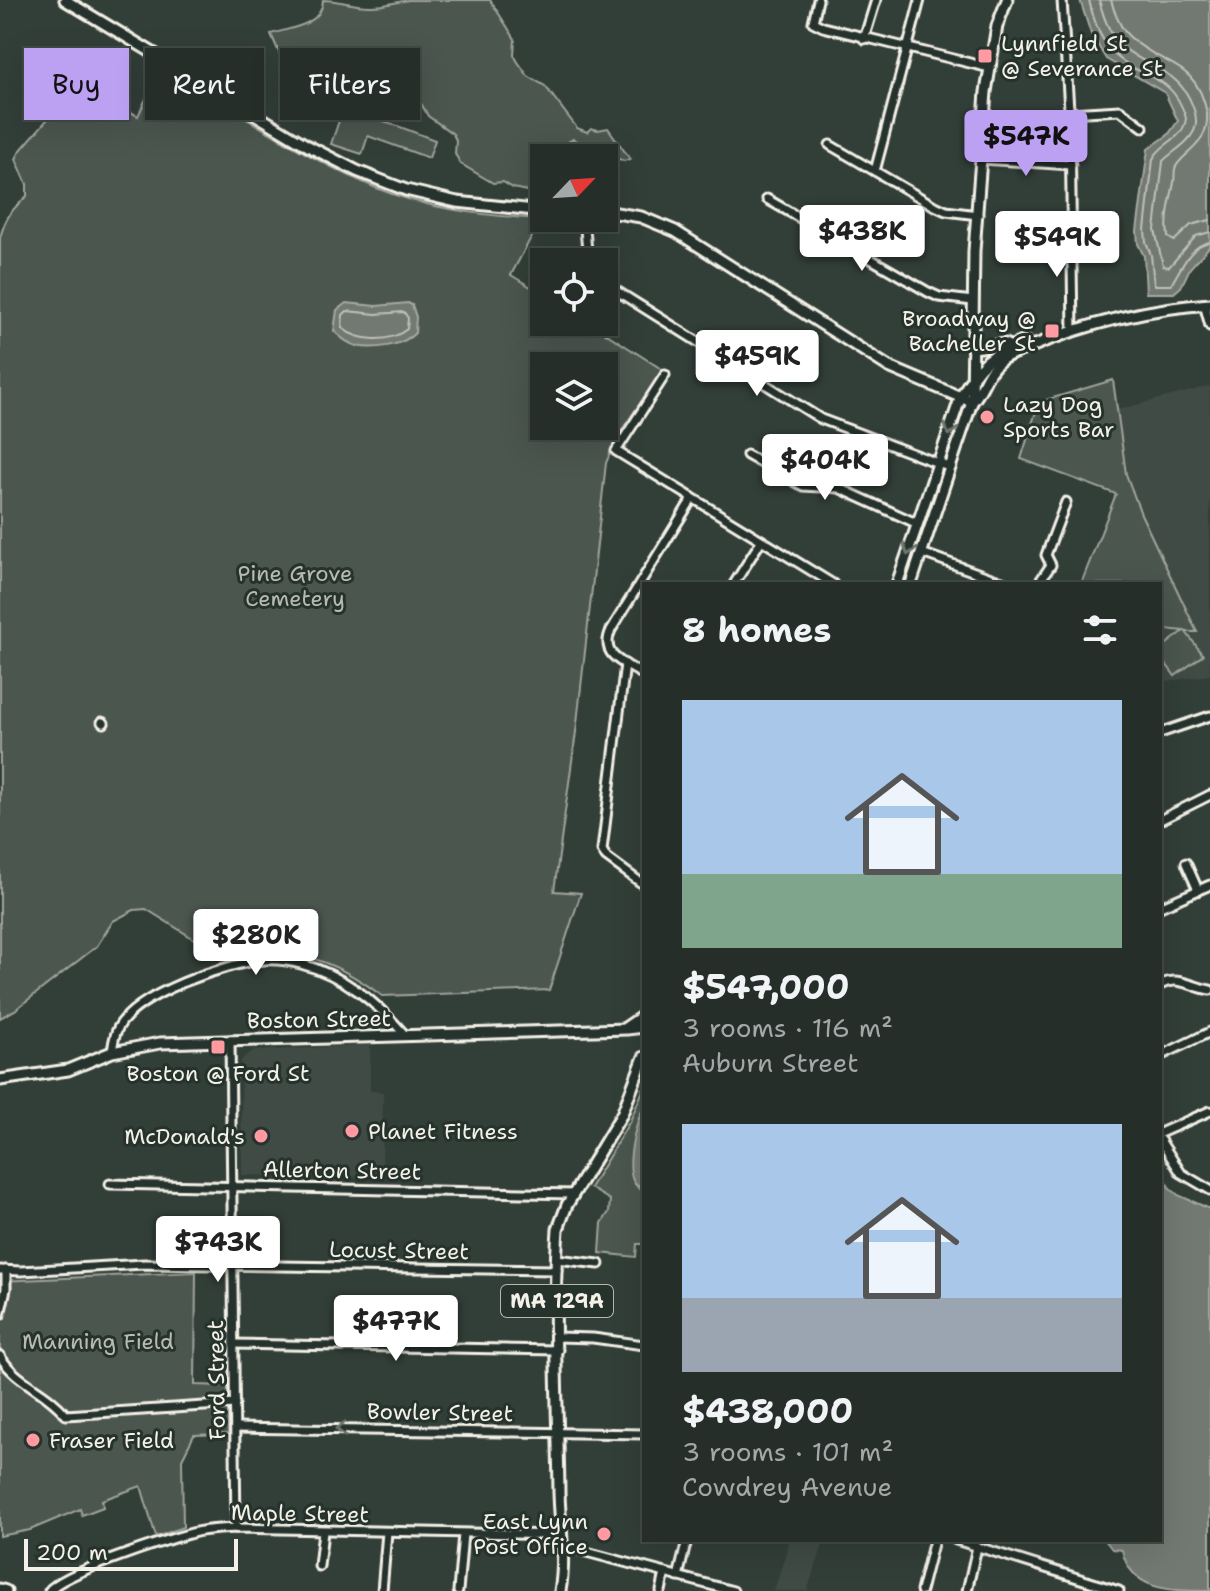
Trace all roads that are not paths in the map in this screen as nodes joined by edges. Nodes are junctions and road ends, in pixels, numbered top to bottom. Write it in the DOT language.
graph roads {
  1 [pos="65,0"];
  2 [pos="818,0"];
  3 [pos="876,0"];
  4 [pos="920,0"];
  5 [pos="1007,0"];
  6 [pos="1062,0"];
  7 [pos="864,39"];
  8 [pos="907,49"];
  9 [pos="990,68"];
  10 [pos="1069,113"];
  11 [pos="1143,127"];
  12 [pos="830,145"];
  13 [pos="982,159"];
  14 [pos="1071,165"];
  15 [pos="875,171"];
  16 [pos="767,199"];
  17 [pos="530,210"];
  18 [pos="618,213"];
  19 [pos="978,215"];
  20 [pos="1111,225"];
  21 [pos="1072,227"];
  22 [pos="618,292"];
  23 [pos="973,301"];
  24 [pos="1207,304"];
  25 [pos="1210,326"];
  26 [pos="1073,332"];
  27 [pos="1045,340"];
  28 [pos="1025,341"];
  29 [pos="972,348"];
  30 [pos="665,375"];
  31 [pos="971,378"];
  32 [pos="961,396"];
  33 [pos="972,402"];
  34 [pos="747,455"];
  35 [pos="938,464"];
  36 [pos="951,468"];
  37 [pos="692,499"];
  38 [pos="1066,502"];
  39 [pos="918,524"];
  40 [pos="761,541"];
  41 [pos="922,553"];
  42 [pos="735,582"];
  43 [pos="830,582"];
  44 [pos="898,582"];
  45 [pos="912,582"];
  46 [pos="1002,582"];
  47 [pos="1039,582"];
  48 [pos="625,664"];
  49 [pos="642,674"];
  50 [pos="1210,716"];
  51 [pos="1162,732"];
  52 [pos="1210,795"];
  53 [pos="1162,819"];
  54 [pos="1186,863"];
  55 [pos="642,884"];
  56 [pos="1210,885"];
  57 [pos="1198,890"];
  58 [pos="1162,906"];
  59 [pos="1162,984"];
  60 [pos="1210,990"];
  61 [pos="642,1016"];
  62 [pos="642,1027"];
  63 [pos="622,1029"];
  64 [pos="1210,1032"];
  65 [pos="405,1035"];
  66 [pos="230,1040"];
  67 [pos="112,1052"];
  68 [pos="1162,1055"];
  69 [pos="642,1062"];
  70 [pos="0,1080"];
  71 [pos="1210,1111"];
  72 [pos="1162,1132"];
  73 [pos="1162,1143"];
  74 [pos="110,1184"];
  75 [pos="1206,1184"];
  76 [pos="232,1185"];
  77 [pos="1210,1190"];
  78 [pos="574,1194"];
  79 [pos="557,1259"];
  80 [pos="599,1264"];
  81 [pos="234,1265"];
  82 [pos="2,1270"];
  83 [pos="557,1270"];
  84 [pos="0,1315"];
  85 [pos="557,1337"];
  86 [pos="234,1344"];
  87 [pos="642,1345"];
  88 [pos="558,1350"];
  89 [pos="0,1356"];
  90 [pos="235,1404"];
  91 [pos="235,1428"];
  92 [pos="559,1432"];
  93 [pos="642,1434"];
  94 [pos="236,1528"];
  95 [pos="323,1531"];
  96 [pos="387,1532"];
  97 [pos="463,1534"];
  98 [pos="563,1541"];
  99 [pos="687,1542"];
  100 [pos="933,1542"];
  101 [pos="962,1542"];
  102 [pos="977,1547"];
  103 [pos="319,1566"];
  104 [pos="665,1573"];
  105 [pos="678,1577"];
  106 [pos="708,1587"];
  107 [pos="0,1589"];
  108 [pos="6,1591"];
  109 [pos="49,1591"];
  110 [pos="382,1591"];
  111 [pos="458,1591"];
  112 [pos="560,1591"];
  113 [pos="661,1591"];
  114 [pos="733,1591"];
  115 [pos="921,1591"];
  116 [pos="967,1591"];
  117 [pos="1119,1591"];
  1 -- 17 [label="main road"];
  2 -- 7 [label="street"];
  3 -- 7 [label="street"];
  4 -- 8 [label="street"];
  5 -- 9 [label="main road"];
  6 -- 10 [label="street"];
  7 -- 8 [label="street"];
  8 -- 9 [label="street"];
  8 -- 15 [label="street"];
  9 -- 13 [label="main road"];
  10 -- 11 [label="street"];
  10 -- 14 [label="street"];
  12 -- 15 [label="street"];
  13 -- 14 [label="street"];
  13 -- 19 [label="main road"];
  14 -- 21 [label="street"];
  15 -- 19 [label="street"];
  16 -- 23 [label="street"];
  18 -- 32 [label="main road"];
  19 -- 23 [label="main road"];
  20 -- 21 [label="street"];
  21 -- 26 [label="street"];
  22 -- 35 [label="street"];
  23 -- 29 [label="main road"];
  24 -- 25 [label="street"];
  24 -- 26 [label="main road"];
  26 -- 27 [label="main road"];
  27 -- 28 [label="main road"];
  27 -- 33 [label="main road"];
  28 -- 29 [label="main road"];
  28 -- 31 [label="main road"];
  29 -- 31 [label="main road"];
  30 -- 37 [label="street"];
  31 -- 32 [label="main road"];
  31 -- 33 [label="main road"];
  32 -- 33 [label="main road"];
  32 -- 35 [label="main road, one-way"];
  33 -- 36 [label="main road"];
  34 -- 39 [label="street"];
  35 -- 36 [label="street"];
  35 -- 39 [label="main road"];
  36 -- 41 [label="main road"];
  37 -- 40 [label="street"];
  37 -- 48 [label="street"];
  38 -- 47 [label="street"];
  39 -- 44 [label="main road, one-way"];
  40 -- 42 [label="street"];
  40 -- 43 [label="street"];
  41 -- 45 [label="main road"];
  41 -- 46 [label="street"];
  48 -- 49 [label="street"];
  48 -- 55 [label="street"];
  50 -- 51 [label="street"];
  52 -- 53 [label="street"];
  54 -- 57 [label="street"];
  56 -- 57 [label="street"];
  57 -- 58 [label="street"];
  59 -- 60 [label="street"];
  61 -- 63 [label="main road"];
  62 -- 63 [label="main road, Boston Street"];
  63 -- 65 [label="main road, Boston Street"];
  64 -- 68 [label="street"];
  65 -- 66 [label="main road, Boston Street"];
  65 -- 67 [label="street"];
  66 -- 67 [label="main road, Boston Street"];
  66 -- 76 [label="street, Ford Street"];
  67 -- 70 [label="main road, Boston Street"];
  69 -- 78 [label="main road, MA 129A"];
  71 -- 72 [label="street"];
  73 -- 75 [label="street"];
  74 -- 76 [label="street, Allerton Street"];
  75 -- 77 [label="street"];
  76 -- 78 [label="street, Allerton Street"];
  76 -- 81 [label="street, Ford Street"];
  78 -- 79 [label="main road, MA 129A"];
  79 -- 80 [label="street"];
  79 -- 83 [label="main road, MA 129A"];
  81 -- 82 [label="street, Locust Street"];
  81 -- 83 [label="street, Locust Street"];
  81 -- 86 [label="street, Ford Street"];
  82 -- 84 [label="street"];
  83 -- 85 [label="main road, MA 129A"];
  85 -- 87 [label="street"];
  85 -- 88 [label="main road, MA 129A"];
  86 -- 88 [label="street"];
  86 -- 90 [label="street, Ford Street"];
  88 -- 92 [label="main road, MA 129A"];
  89 -- 90 [label="street"];
  90 -- 91 [label="street, Ford Street"];
  92 -- 91 [label="street, Bowler Street, one-way"];
  91 -- 94 [label="street, Ford Street"];
  92 -- 93 [label="street, Bowler Street"];
  92 -- 98 [label="main road, MA 129A"];
  94 -- 95 [label="street, Maple Street"];
  94 -- 109 [label="street, Maple Street"];
  95 -- 96 [label="street, Maple Street"];
  95 -- 103 [label="street"];
  96 -- 97 [label="street, Maple Street"];
  96 -- 110 [label="street"];
  97 -- 98 [label="street, Maple Street"];
  97 -- 111 [label="street"];
  98 -- 104 [label="street, Maple Street"];
  98 -- 112 [label="main road, MA 129A"];
  99 -- 105 [label="street"];
  100 -- 115 [label="street"];
  101 -- 102 [label="street"];
  102 -- 116 [label="street"];
  102 -- 117 [label="street"];
  104 -- 105 [label="street, Maple Street"];
  104 -- 113 [label="street"];
  105 -- 106 [label="street, Maple Street"];
  106 -- 114 [label="street, Maple Street"];
  107 -- 108 [label="main road"];
}
